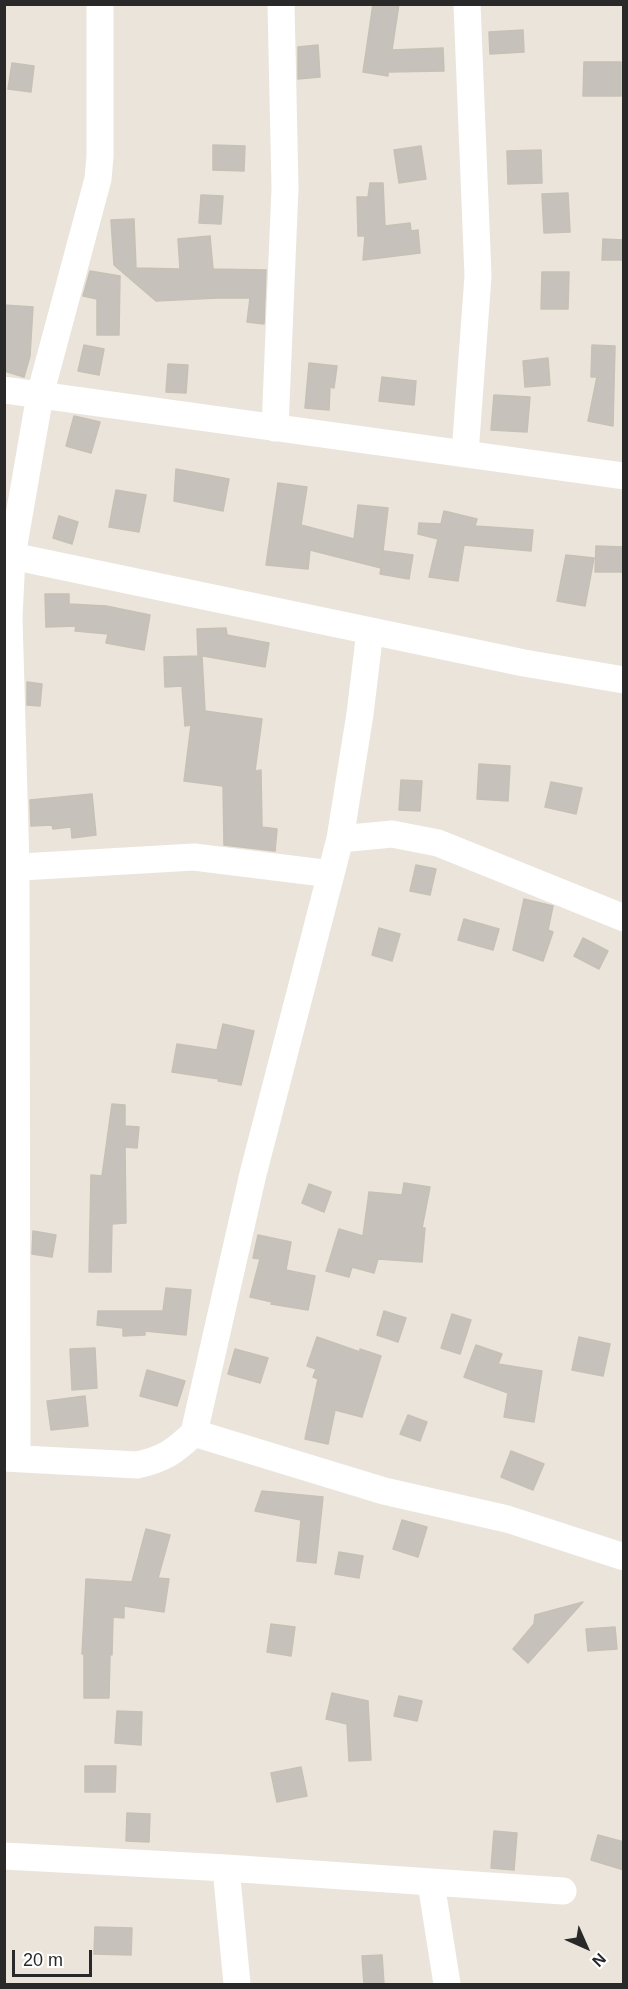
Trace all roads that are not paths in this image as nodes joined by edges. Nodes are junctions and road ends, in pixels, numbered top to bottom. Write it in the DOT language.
graph roads {
  1 [pos="100,4"];
  2 [pos="281,4"];
  3 [pos="467,4"];
  4 [pos="4,390"];
  5 [pos="40,395"];
  6 [pos="275,428"];
  7 [pos="465,454"];
  8 [pos="624,476"];
  9 [pos="12,556"];
  10 [pos="370,631"];
  11 [pos="624,680"];
  12 [pos="340,839"];
  13 [pos="10,868"];
  14 [pos="331,874"];
  15 [pos="624,918"];
  16 [pos="194,1433"];
  17 [pos="10,1458"];
  18 [pos="624,1557"];
  19 [pos="6,1862"];
  20 [pos="226,1869"];
  21 [pos="431,1882"];
  22 [pos="563,1892"];
  23 [pos="237,1984"];
  24 [pos="447,1984"];
  1 -- 5 [label="street"];
  2 -- 6 [label="street"];
  3 -- 7 [label="street"];
  4 -- 5 [label="street"];
  5 -- 6 [label="street"];
  5 -- 9 [label="street"];
  6 -- 7 [label="street"];
  7 -- 8 [label="street"];
  9 -- 10 [label="street"];
  9 -- 13 [label="street"];
  10 -- 11 [label="street"];
  10 -- 12 [label="street"];
  12 -- 14 [label="street"];
  12 -- 15 [label="street"];
  13 -- 14 [label="street"];
  13 -- 17 [label="street"];
  14 -- 16 [label="street"];
  16 -- 17 [label="street"];
  16 -- 18 [label="street"];
  19 -- 20 [label="street"];
  20 -- 21 [label="street"];
  20 -- 23 [label="street"];
  21 -- 22 [label="street"];
  21 -- 24 [label="street"];
}
